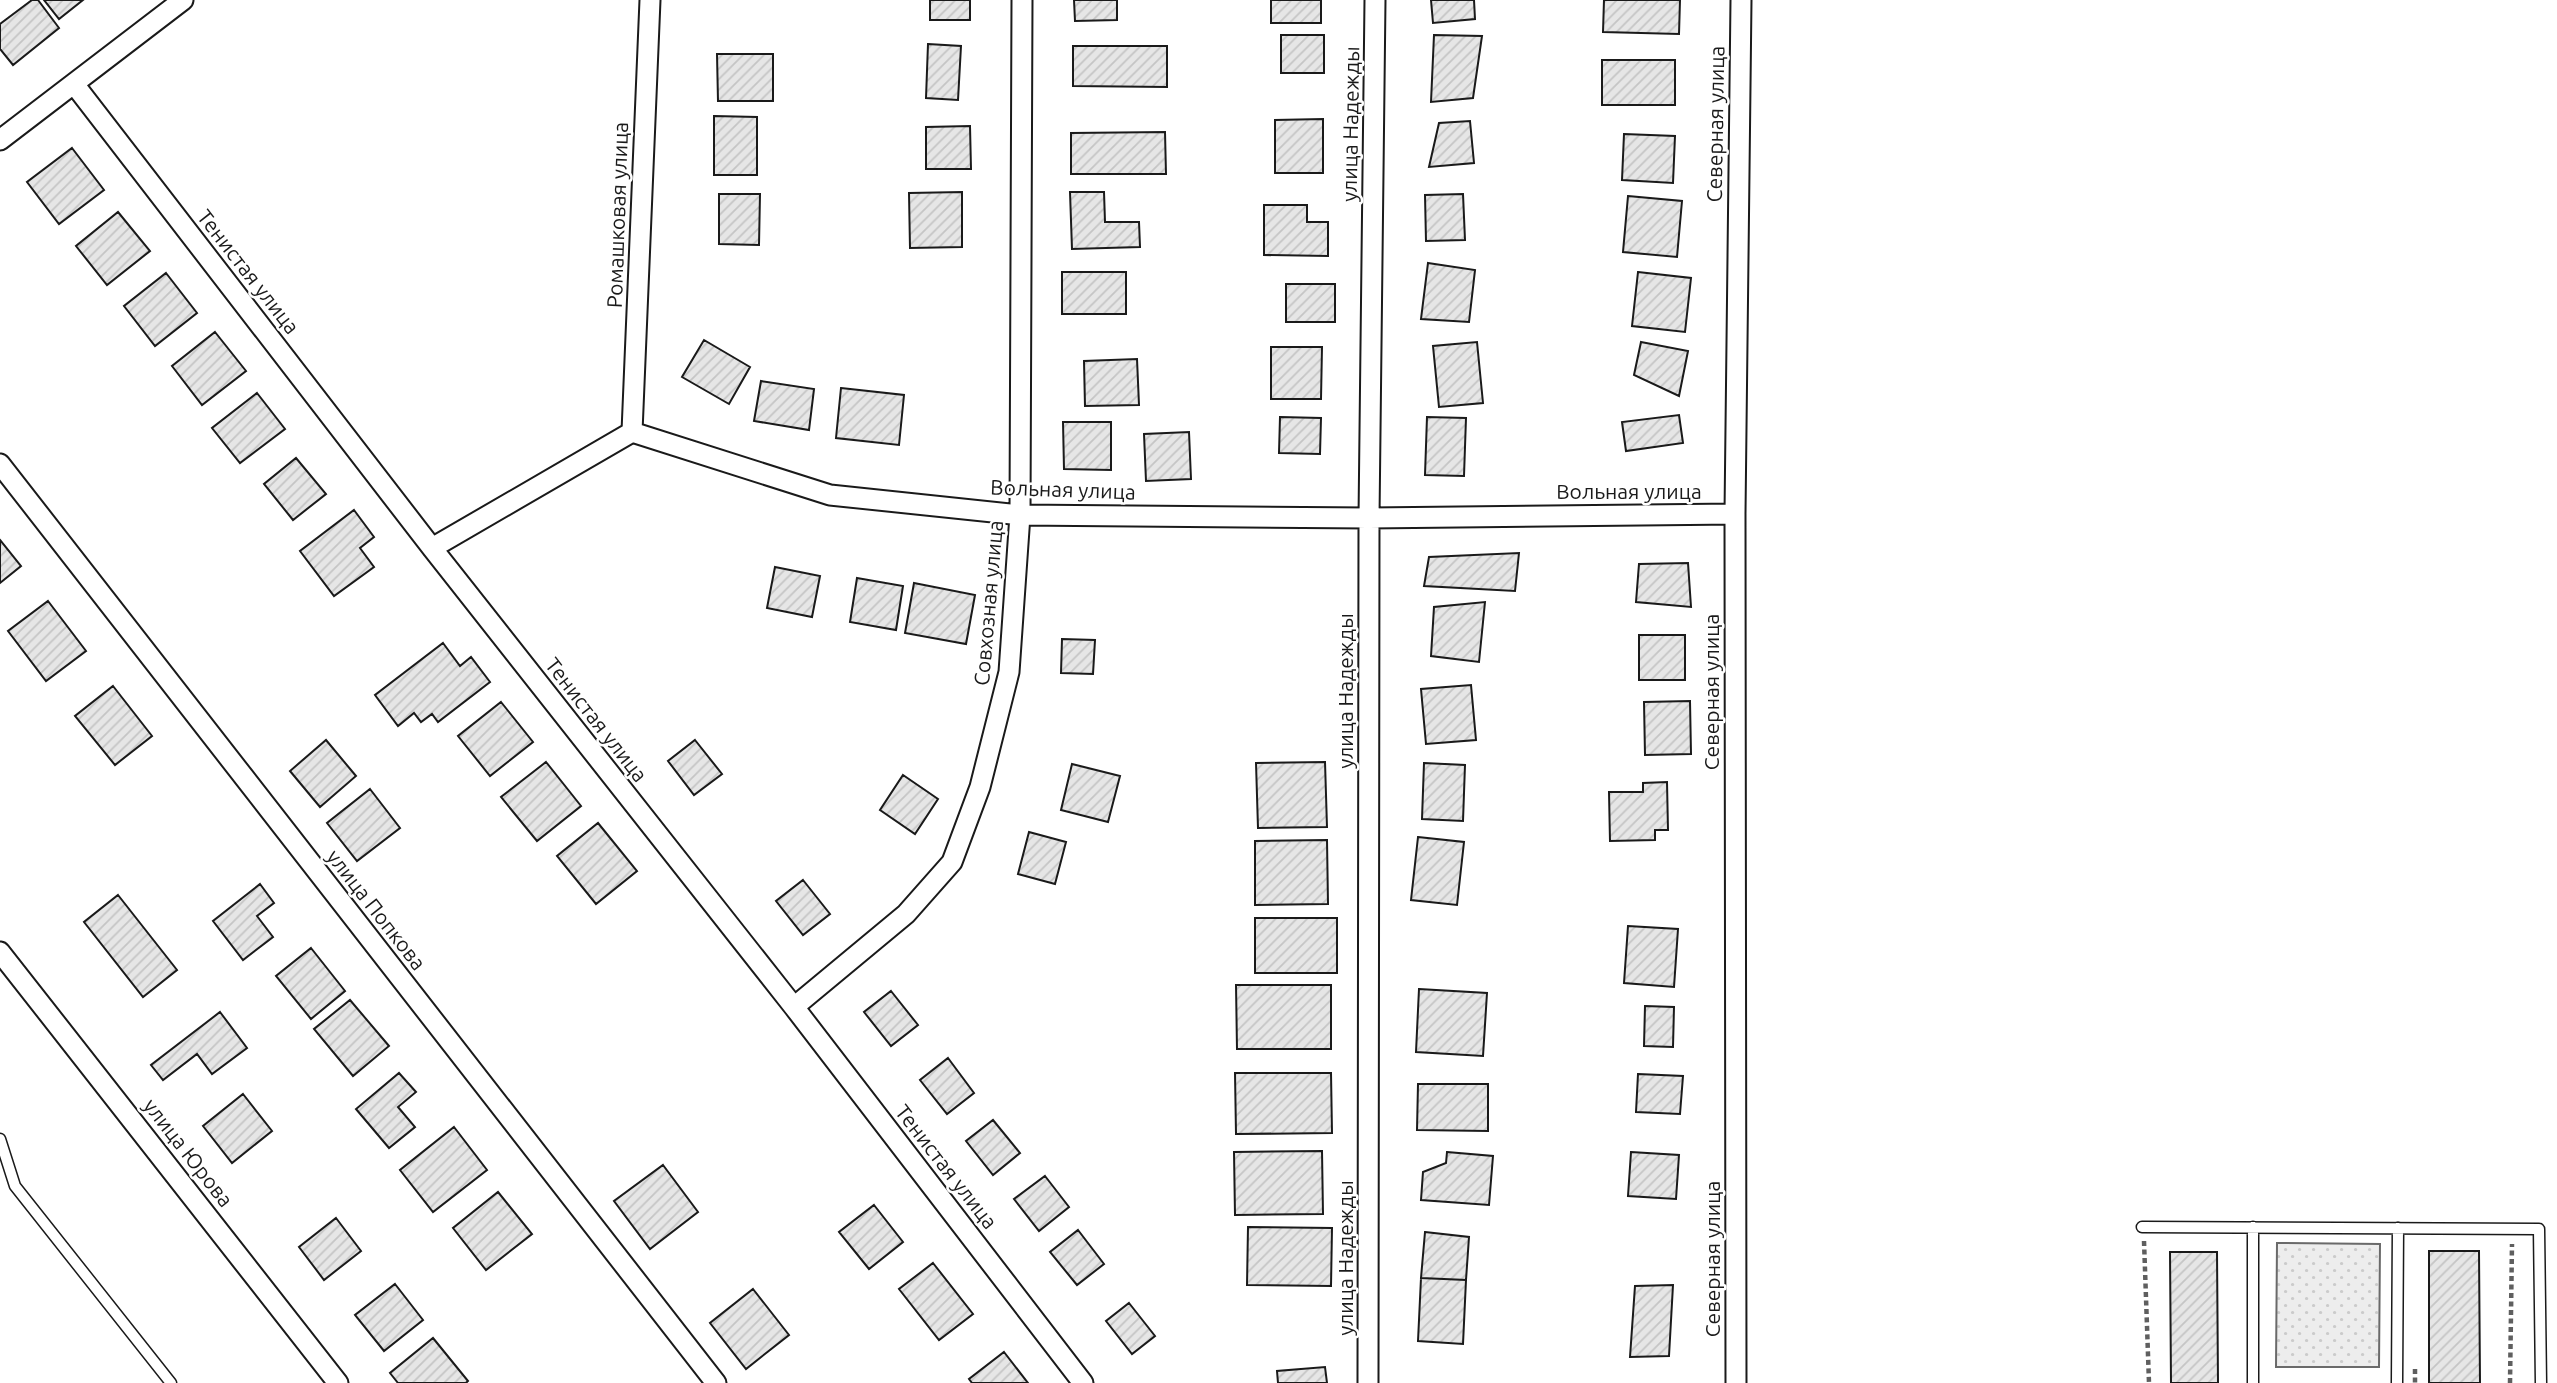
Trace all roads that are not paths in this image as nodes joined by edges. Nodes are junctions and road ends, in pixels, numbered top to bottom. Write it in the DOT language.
graph roads {
  1 [pos="183,0"];
  2 [pos="650,0"];
  3 [pos="1022,0"];
  4 [pos="1375,0"];
  5 [pos="1741,0"];
  6 [pos="74,84"];
  7 [pos="0,140"];
  8 [pos="632,432"];
  9 [pos="0,464"];
  10 [pos="1735,514"];
  11 [pos="1020,515"];
  12 [pos="1369,518"];
  13 [pos="432,548"];
  14 [pos="0,952"];
  15 [pos="794,1007"];
  16 [pos="0,1139"];
  17 [pos="2142,1227"];
  18 [pos="2253,1227"];
  19 [pos="2398,1228"];
  20 [pos="171,1383"];
  21 [pos="338,1383"];
  22 [pos="716,1383"];
  23 [pos="1083,1383"];
  24 [pos="1368,1383"];
  25 [pos="1736,1383"];
  26 [pos="2253,1383"];
  27 [pos="2397,1383"];
  28 [pos="2541,1383"];
  1 -- 6 [label="street"];
  2 -- 8 [label="street, Ромашковая улица"];
  3 -- 11 [label="street, Совхозная улица"];
  4 -- 12 [label="street, улица Надежды"];
  5 -- 10 [label="street, Северная улица"];
  6 -- 7 [label="street"];
  6 -- 13 [label="street, Тенистая улица"];
  8 -- 11 [label="street, Вольная улица"];
  8 -- 13 [label="street"];
  9 -- 22 [label="street, улица Попкова"];
  10 -- 12 [label="street, Вольная улица"];
  10 -- 25 [label="street, Северная улица"];
  11 -- 12 [label="street, Вольная улица"];
  11 -- 15 [label="street, Совхозная улица"];
  12 -- 24 [label="street, улица Надежды"];
  13 -- 15 [label="street, Тенистая улица"];
  14 -- 21 [label="street, улица Юрова"];
  15 -- 23 [label="street, Тенистая улица"];
  16 -- 20 [label="lane"];
  17 -- 18 [label="lane"];
  18 -- 19 [label="lane"];
  18 -- 26 [label="lane"];
  19 -- 27 [label="lane"];
  19 -- 28 [label="lane"];
}
